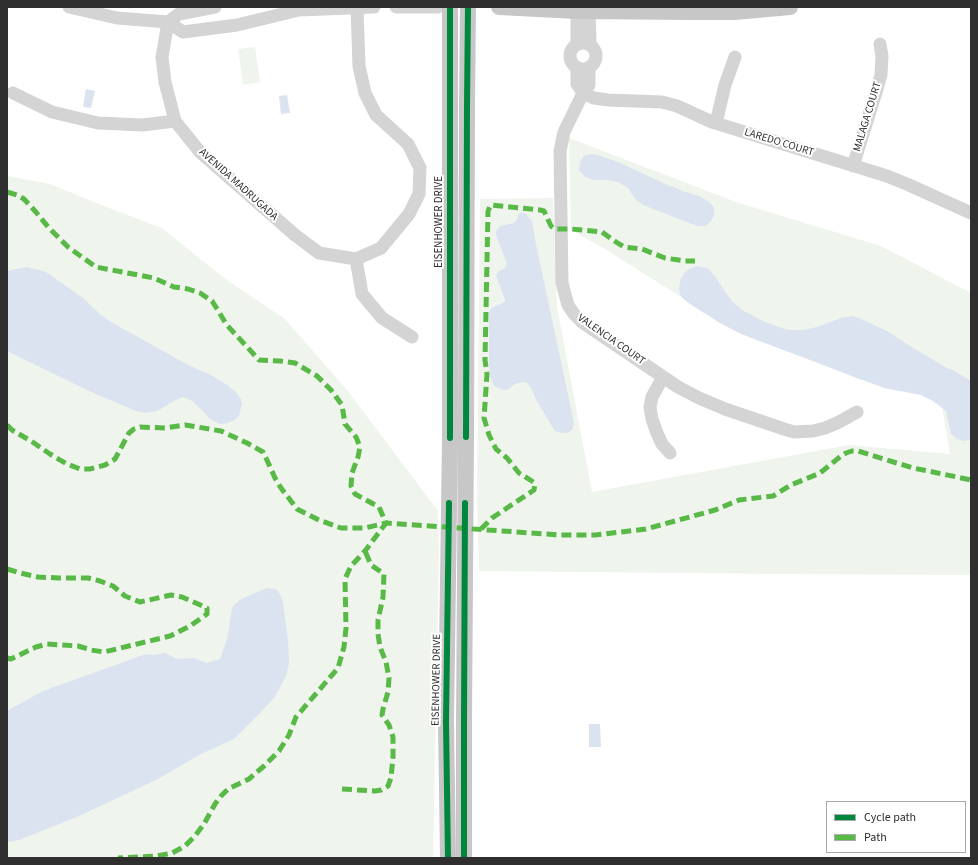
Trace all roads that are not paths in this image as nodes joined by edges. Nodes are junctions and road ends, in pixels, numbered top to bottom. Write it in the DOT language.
graph roads {
  1 [pos="69,7"];
  2 [pos="215,7"];
  3 [pos="357,7"];
  4 [pos="374,7"];
  5 [pos="396,7"];
  6 [pos="438,7"];
  7 [pos="450,7"];
  8 [pos="468,7"];
  9 [pos="499,7"];
  10 [pos="790,7"];
  11 [pos="298,8"];
  12 [pos="583,9"];
  13 [pos="168,22"];
  14 [pos="583,44"];
  15 [pos="880,44"];
  16 [pos="735,57"];
  17 [pos="583,67"];
  18 [pos="13,93"];
  19 [pos="583,93"];
  20 [pos="175,121"];
  21 [pos="716,123"];
  22 [pos="853,166"];
  23 [pos="971,213"];
  24 [pos="356,259"];
  25 [pos="412,337"];
  26 [pos="664,377"];
  27 [pos="857,412"];
  28 [pos="670,453"];
  29 [pos="447,670"];
  30 [pos="464,736"];
  31 [pos="448,858"];
  32 [pos="464,858"];
  1 -- 13 [label="street"];
  2 -- 13 [label="street"];
  3 -- 4 [label="street"];
  3 -- 11 [label="street"];
  3 -- 24 [label="street"];
  5 -- 6 [label="street"];
  7 -- 29 [label="main road, EISENHOWER DRIVE"];
  8 -- 30 [label="main road"];
  9 -- 12 [label="main road"];
  10 -- 12 [label="main road"];
  11 -- 13 [label="street"];
  12 -- 14 [label="street"];
  13 -- 20 [label="street, AVENIDA MADRUGADA"];
  14 -- 17 [label="street"];
  14 -- 17 [label="street"];
  15 -- 22 [label="street, MALAGA COURT"];
  16 -- 21 [label="street"];
  17 -- 19 [label="street"];
  18 -- 20 [label="street"];
  19 -- 21 [label="street, LAREDO COURT"];
  19 -- 26 [label="street, VALENCIA COURT"];
  20 -- 24 [label="street, AVENIDA MADRUGADA"];
  21 -- 22 [label="street, LAREDO COURT"];
  22 -- 23 [label="street, LAREDO COURT"];
  24 -- 25 [label="street"];
  26 -- 27 [label="street, VALENCIA COURT"];
  26 -- 28 [label="street"];
  29 -- 30 [label="main road"];
  29 -- 31 [label="main road, EISENHOWER DRIVE"];
  30 -- 32 [label="main road"];
}
